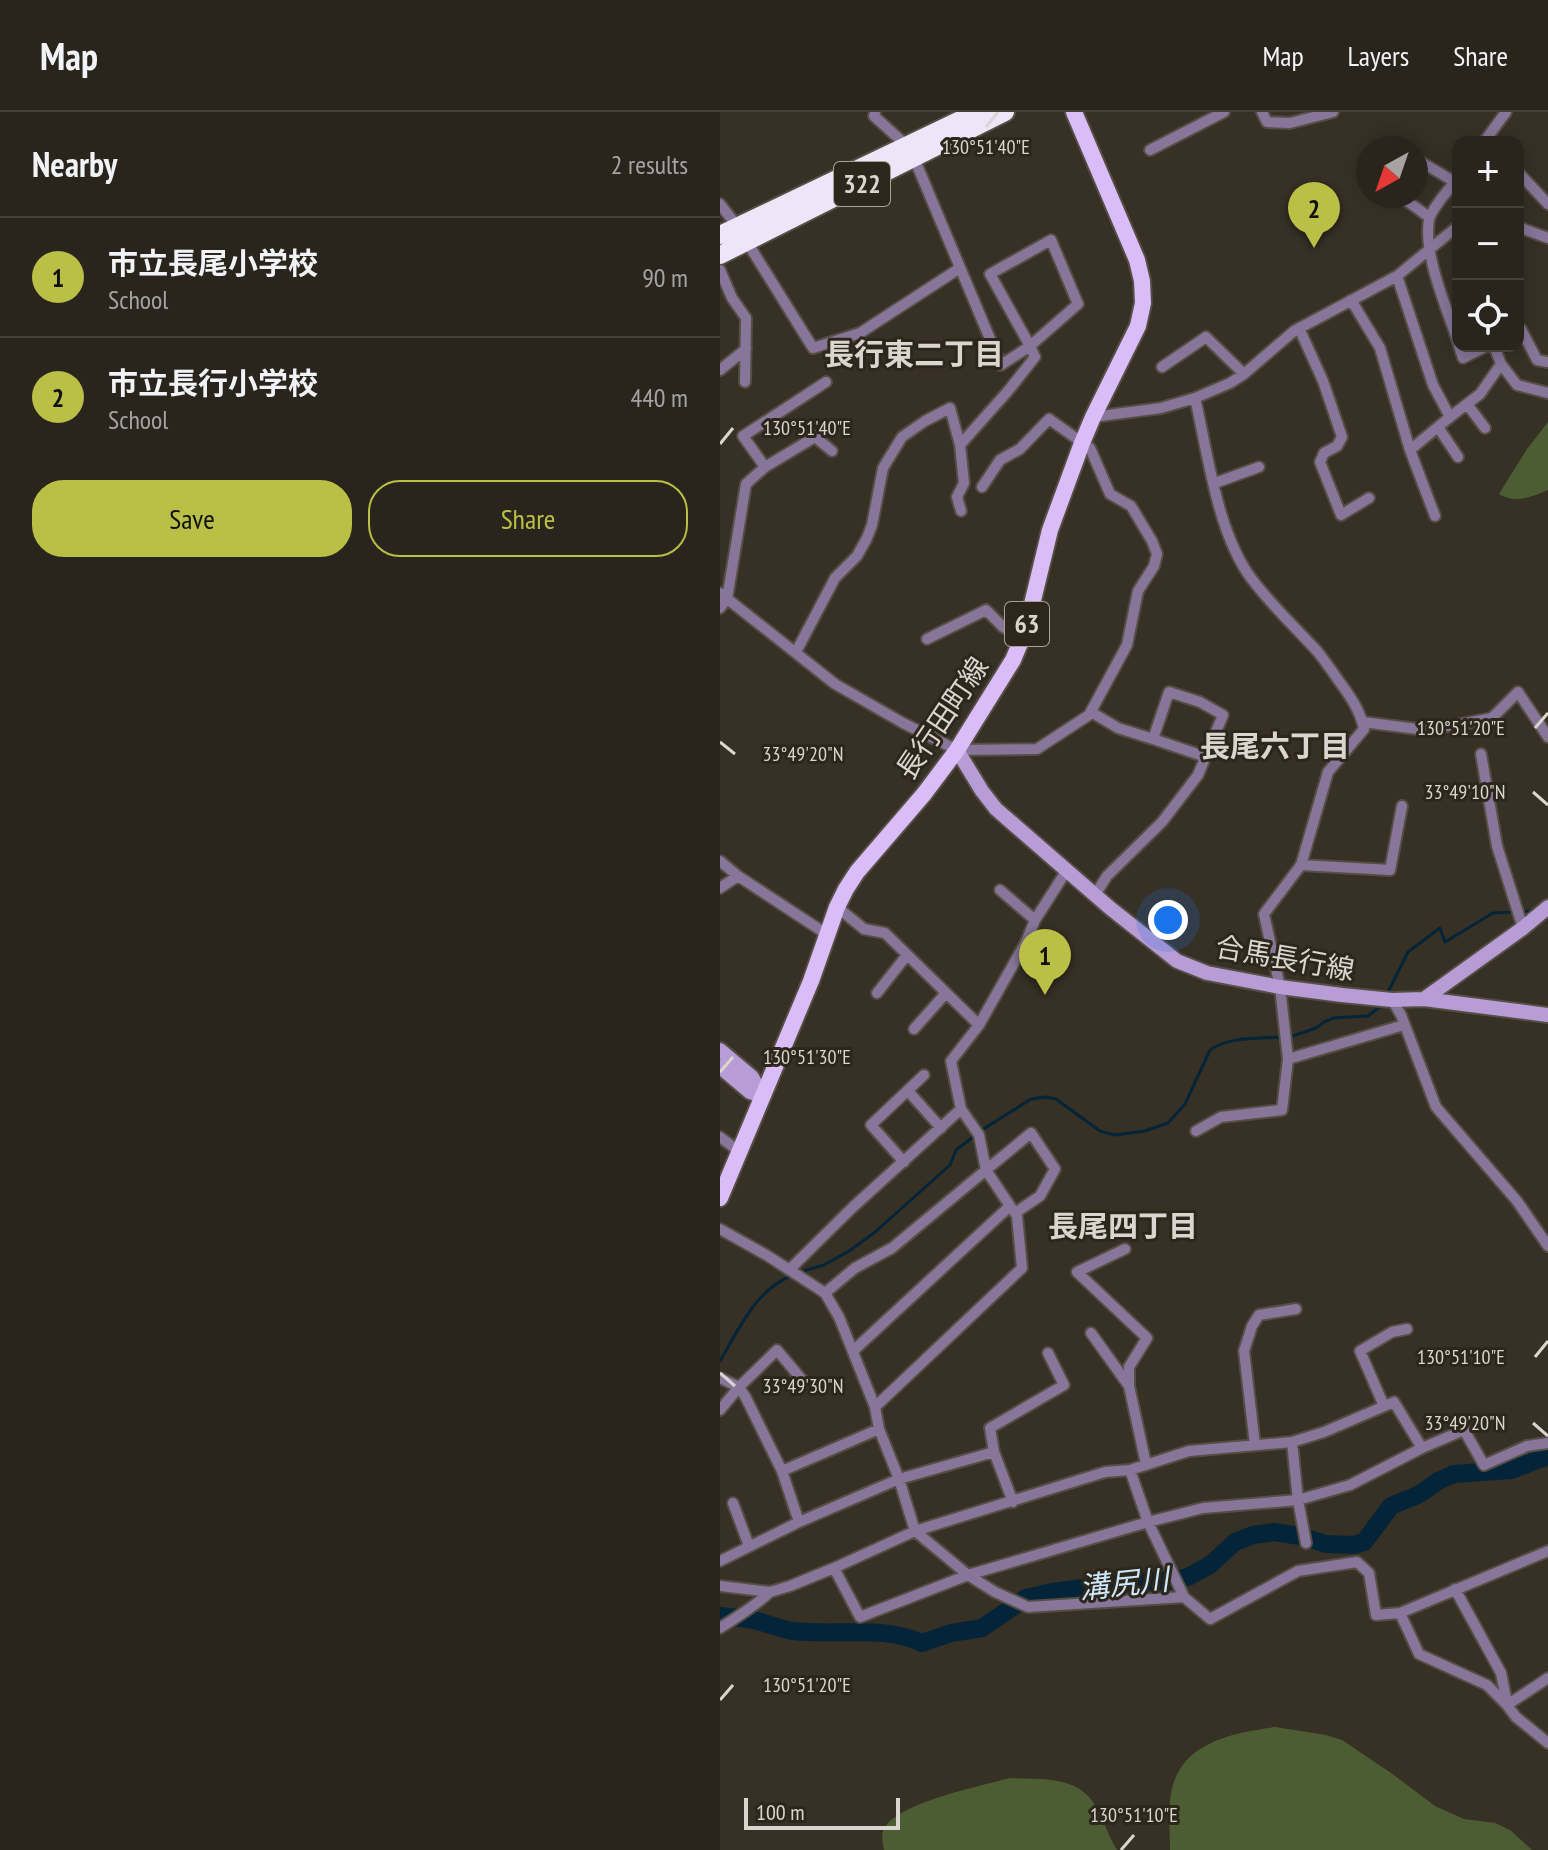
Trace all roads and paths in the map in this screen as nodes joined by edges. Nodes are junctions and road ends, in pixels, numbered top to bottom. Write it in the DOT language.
graph roads {
  1 [pos="875,112"];
  2 [pos="977,112"];
  3 [pos="1005,112"];
  4 [pos="1074,112"];
  5 [pos="1224,112"];
  6 [pos="1262,112"];
  7 [pos="1333,112"];
  8 [pos="1506,112"];
  9 [pos="1488,136"];
  10 [pos="1150,150"];
  11 [pos="910,152"];
  12 [pos="1428,165"];
  13 [pos="1452,178"];
  14 [pos="1524,178"];
  15 [pos="1452,185"];
  16 [pos="720,204"];
  17 [pos="1548,204"];
  18 [pos="1417,208"];
  19 [pos="1429,217"];
  20 [pos="1524,229"];
  21 [pos="1452,231"];
  22 [pos="734,234"];
  23 [pos="1548,238"];
  24 [pos="1430,248"];
  25 [pos="720,255"];
  26 [pos="960,268"];
  27 [pos="720,270"];
  28 [pos="1397,276"];
  29 [pos="1351,300"];
  30 [pos="1452,324"];
  31 [pos="1299,328"];
  32 [pos="1524,335"];
  33 [pos="1030,346"];
  34 [pos="746,349"];
  35 [pos="1496,352"];
  36 [pos="1548,362"];
  37 [pos="1501,364"];
  38 [pos="1162,367"];
  39 [pos="720,370"];
  40 [pos="1244,374"];
  41 [pos="745,382"];
  42 [pos="826,382"];
  43 [pos="1548,393"];
  44 [pos="1195,398"];
  45 [pos="1467,404"];
  46 [pos="1093,417"];
  47 [pos="1450,417"];
  48 [pos="1438,427"];
  49 [pos="1485,428"];
  50 [pos="1082,443"];
  51 [pos="960,445"];
  52 [pos="1410,450"];
  53 [pos="832,451"];
  54 [pos="1458,457"];
  55 [pos="765,467"];
  56 [pos="1259,467"];
  57 [pos="1215,483"];
  58 [pos="982,487"];
  59 [pos="1369,498"];
  60 [pos="961,511"];
  61 [pos="1435,516"];
  62 [pos="722,600"];
  63 [pos="1022,638"];
  64 [pos="927,639"];
  65 [pos="796,652"];
  66 [pos="1091,712"];
  67 [pos="1363,722"];
  68 [pos="1548,737"];
  69 [pos="1153,739"];
  70 [pos="957,750"];
  71 [pos="1481,754"];
  72 [pos="1206,757"];
  73 [pos="1402,806"];
  74 [pos="720,861"];
  75 [pos="1301,865"];
  76 [pos="1067,870"];
  77 [pos="738,876"];
  78 [pos="720,888"];
  79 [pos="1000,890"];
  80 [pos="1095,895"];
  81 [pos="837,907"];
  82 [pos="1548,907"];
  83 [pos="1035,920"];
  84 [pos="1523,928"];
  85 [pos="828,935"];
  86 [pos="907,955"];
  87 [pos="1280,987"];
  88 [pos="877,993"];
  89 [pos="946,993"];
  90 [pos="1424,999"];
  91 [pos="1392,1000"];
  92 [pos="1548,1015"];
  93 [pos="979,1025"];
  94 [pos="1404,1025"];
  95 [pos="914,1029"];
  96 [pos="720,1050"];
  97 [pos="1288,1059"];
  98 [pos="720,1067"];
  99 [pos="924,1075"];
  100 [pos="908,1091"];
  101 [pos="763,1097"];
  102 [pos="961,1109"];
  103 [pos="941,1128"];
  104 [pos="1196,1131"];
  105 [pos="720,1137"];
  106 [pos="740,1152"];
  107 [pos="904,1162"];
  108 [pos="986,1170"];
  109 [pos="720,1198"];
  110 [pos="1013,1209"];
  111 [pos="720,1229"];
  112 [pos="1548,1246"];
  113 [pos="1125,1249"];
  114 [pos="789,1270"];
  115 [pos="825,1293"];
  116 [pos="1296,1309"];
  117 [pos="1407,1329"];
  118 [pos="1091,1333"];
  119 [pos="853,1351"];
  120 [pos="1048,1353"];
  121 [pos="720,1378"];
  122 [pos="803,1381"];
  123 [pos="1129,1386"];
  124 [pos="739,1387"];
  125 [pos="1384,1406"];
  126 [pos="875,1407"];
  127 [pos="720,1410"];
  128 [pos="879,1429"];
  129 [pos="1292,1442"];
  130 [pos="1548,1443"];
  131 [pos="1255,1445"];
  132 [pos="1422,1448"];
  133 [pos="994,1452"];
  134 [pos="1146,1464"];
  135 [pos="1130,1470"];
  136 [pos="782,1471"];
  137 [pos="899,1479"];
  138 [pos="1298,1500"];
  139 [pos="1013,1502"];
  140 [pos="733,1503"];
  141 [pos="799,1522"];
  142 [pos="1148,1522"];
  143 [pos="915,1531"];
  144 [pos="1306,1543"];
  145 [pos="749,1546"];
  146 [pos="1548,1551"];
  147 [pos="720,1561"];
  148 [pos="834,1568"];
  149 [pos="968,1575"];
  150 [pos="720,1586"];
  151 [pos="1455,1589"];
  152 [pos="770,1592"];
  153 [pos="1184,1597"];
  154 [pos="1400,1613"];
  155 [pos="724,1626"];
  156 [pos="1548,1678"];
  157 [pos="1507,1705"];
  158 [pos="1548,1743"];
  1 -- 11 [label="street"];
  2 -- 11 [label="highway, 322"];
  3 -- 11 [label="highway, 322"];
  4 -- 46 [label="main road, 長行田町線 / 63"];
  5 -- 10 [label="street"];
  6 -- 7 [label="street"];
  8 -- 9 [label="street"];
  11 -- 22 [label="highway, 322"];
  11 -- 26 [label="street"];
  12 -- 13 [label="street"];
  14 -- 17 [label="street"];
  15 -- 19 [label="street"];
  16 -- 22 [label="street"];
  18 -- 19 [label="street"];
  19 -- 24 [label="street"];
  20 -- 23 [label="street"];
  21 -- 24 [label="street"];
  22 -- 25 [label="highway, 322"];
  22 -- 26 [label="street"];
  24 -- 28 [label="street"];
  24 -- 30 [label="street"];
  26 -- 33 [label="street"];
  27 -- 34 [label="street"];
  28 -- 29 [label="street"];
  28 -- 47 [label="street"];
  29 -- 31 [label="street"];
  29 -- 52 [label="street"];
  31 -- 40 [label="street"];
  31 -- 59 [label="street"];
  32 -- 36 [label="street"];
  33 -- 33 [label="street"];
  33 -- 51 [label="street"];
  34 -- 39 [label="street"];
  34 -- 41 [label="street"];
  35 -- 37 [label="street"];
  37 -- 43 [label="street"];
  37 -- 45 [label="street"];
  38 -- 40 [label="street"];
  40 -- 44 [label="street"];
  42 -- 55 [label="street"];
  44 -- 46 [label="street"];
  44 -- 57 [label="street"];
  45 -- 47 [label="street"];
  45 -- 49 [label="street"];
  46 -- 50 [label="main road, 長行田町線 / 63"];
  47 -- 48 [label="street"];
  48 -- 52 [label="street"];
  48 -- 54 [label="street"];
  50 -- 58 [label="street"];
  50 -- 63 [label="main road, 長行田町線 / 63"];
  50 -- 66 [label="street"];
  51 -- 60 [label="street"];
  51 -- 65 [label="street"];
  52 -- 61 [label="street"];
  53 -- 55 [label="street"];
  55 -- 62 [label="street"];
  56 -- 57 [label="street"];
  57 -- 67 [label="street"];
  62 -- 65 [label="street"];
  63 -- 64 [label="street"];
  63 -- 70 [label="main road, 長行田町線 / 63"];
  65 -- 70 [label="street"];
  66 -- 69 [label="street"];
  66 -- 70 [label="street"];
  67 -- 68 [label="street"];
  67 -- 75 [label="street"];
  69 -- 72 [label="street"];
  69 -- 72 [label="street"];
  70 -- 76 [label="main road, 合馬長行線"];
  70 -- 81 [label="main road, 長行田町線 / 63"];
  71 -- 84 [label="street"];
  72 -- 80 [label="street"];
  73 -- 75 [label="street"];
  74 -- 77 [label="street"];
  75 -- 87 [label="street"];
  76 -- 80 [label="main road, 合馬長行線"];
  76 -- 83 [label="street"];
  77 -- 78 [label="street"];
  77 -- 85 [label="street"];
  79 -- 83 [label="street"];
  80 -- 87 [label="main road, 合馬長行線"];
  81 -- 85 [label="main road, 長行田町線 / 63"];
  81 -- 86 [label="street"];
  82 -- 84 [label="main road"];
  83 -- 93 [label="street"];
  84 -- 90 [label="main road"];
  85 -- 101 [label="main road, 長行田町線 / 63"];
  86 -- 88 [label="street"];
  86 -- 89 [label="street"];
  87 -- 91 [label="main road, 合馬長行線"];
  87 -- 97 [label="street"];
  89 -- 93 [label="street"];
  89 -- 95 [label="street"];
  90 -- 91 [label="main road, 合馬長行線"];
  90 -- 92 [label="main road, 合馬長行線"];
  91 -- 94 [label="street"];
  93 -- 102 [label="street"];
  94 -- 97 [label="street"];
  94 -- 112 [label="street"];
  96 -- 101 [label="main road"];
  97 -- 104 [label="street"];
  98 -- 101 [label="main road"];
  99 -- 100 [label="street"];
  100 -- 103 [label="street"];
  100 -- 107 [label="street"];
  101 -- 106 [label="main road, 長行田町線 / 63"];
  102 -- 103 [label="street"];
  102 -- 108 [label="street"];
  103 -- 107 [label="street"];
  105 -- 106 [label="street"];
  106 -- 109 [label="main road, 長行田町線 / 63"];
  107 -- 114 [label="street"];
  108 -- 110 [label="street"];
  108 -- 110 [label="street"];
  108 -- 115 [label="street"];
  110 -- 119 [label="street"];
  110 -- 126 [label="street"];
  111 -- 114 [label="street"];
  113 -- 123 [label="street"];
  114 -- 115 [label="street"];
  115 -- 119 [label="street"];
  116 -- 131 [label="street"];
  117 -- 125 [label="street"];
  118 -- 123 [label="street"];
  119 -- 126 [label="street"];
  120 -- 133 [label="street"];
  121 -- 124 [label="street"];
  122 -- 124 [label="street"];
  123 -- 134 [label="street"];
  124 -- 127 [label="street"];
  124 -- 136 [label="street"];
  125 -- 129 [label="street"];
  125 -- 132 [label="street"];
  126 -- 128 [label="street"];
  128 -- 136 [label="street"];
  128 -- 137 [label="street"];
  129 -- 131 [label="street"];
  129 -- 138 [label="street"];
  130 -- 132 [label="street"];
  131 -- 134 [label="street"];
  132 -- 138 [label="street"];
  133 -- 137 [label="street"];
  133 -- 139 [label="street"];
  134 -- 135 [label="street"];
  135 -- 139 [label="street"];
  135 -- 142 [label="street"];
  136 -- 141 [label="street"];
  137 -- 141 [label="street"];
  137 -- 143 [label="street"];
  138 -- 142 [label="street"];
  138 -- 144 [label="street"];
  139 -- 143 [label="street"];
  140 -- 145 [label="street"];
  141 -- 145 [label="street"];
  142 -- 149 [label="street"];
  142 -- 153 [label="street"];
  143 -- 148 [label="street"];
  143 -- 149 [label="street"];
  145 -- 147 [label="street"];
  146 -- 151 [label="street"];
  148 -- 149 [label="street"];
  148 -- 152 [label="street"];
  149 -- 153 [label="street"];
  150 -- 152 [label="street"];
  151 -- 154 [label="street"];
  151 -- 157 [label="street"];
  152 -- 155 [label="street"];
  153 -- 154 [label="street"];
  154 -- 157 [label="street"];
  156 -- 157 [label="street"];
  157 -- 158 [label="street"];
}
